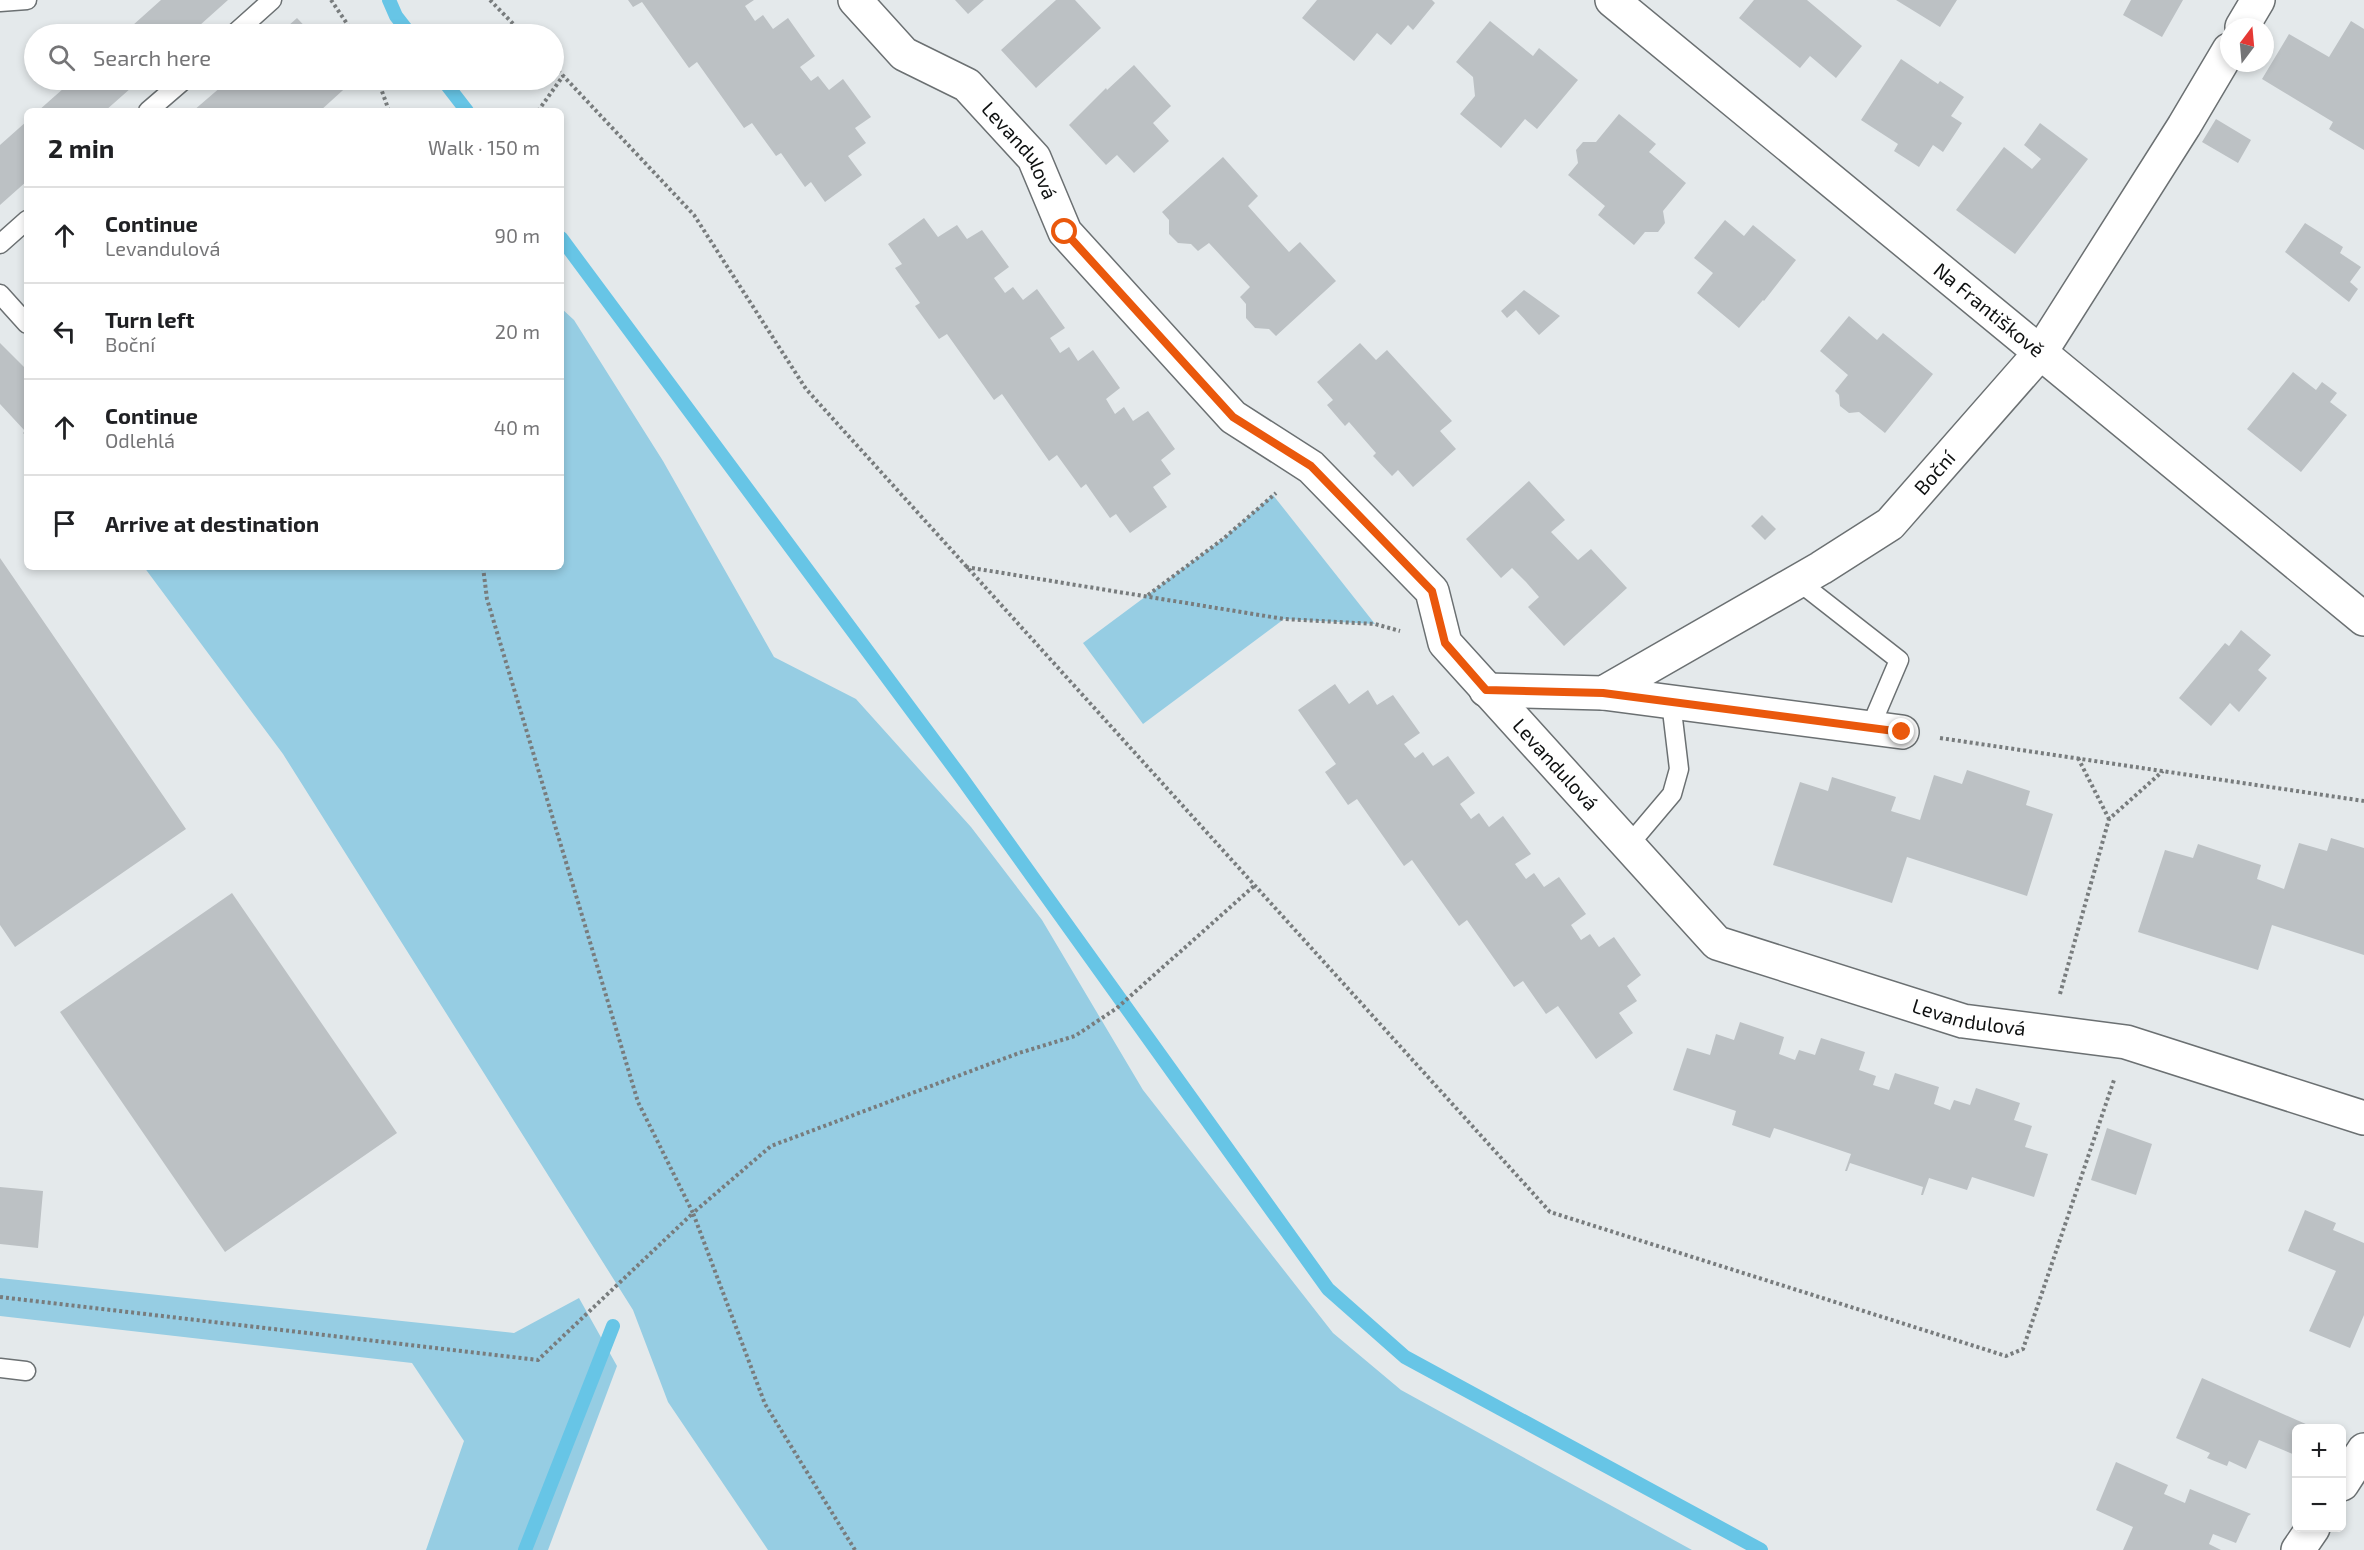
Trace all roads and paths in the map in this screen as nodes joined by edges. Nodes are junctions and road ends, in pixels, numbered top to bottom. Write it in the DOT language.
graph roads {
  1 [pos="27,0"];
  2 [pos="272,0"];
  3 [pos="331,0"];
  4 [pos="490,0"];
  5 [pos="855,0"];
  6 [pos="1612,0"];
  7 [pos="2258,0"];
  8 [pos="0,2"];
  9 [pos="2247,18"];
  10 [pos="245,24"];
  11 [pos="347,24"];
  12 [pos="513,24"];
  13 [pos="2220,65"];
  14 [pos="564,77"];
  15 [pos="172,90"];
  16 [pos="382,90"];
  17 [pos="553,90"];
  18 [pos="151,108"];
  19 [pos="388,108"];
  20 [pos="540,108"];
  21 [pos="24,223"];
  22 [pos="0,244"];
  23 [pos="0,294"];
  24 [pos="24,321"];
  25 [pos="2040,353"];
  26 [pos="1311,466"];
  27 [pos="965,567"];
  28 [pos="484,570"];
  29 [pos="1798,581"];
  30 [pos="1148,596"];
  31 [pos="2364,620"];
  32 [pos="1445,643"];
  33 [pos="1486,690"];
  34 [pos="1603,693"];
  35 [pos="1671,702"];
  36 [pos="1870,728"];
  37 [pos="1902,732"];
  38 [pos="2078,758"];
  39 [pos="2164,771"];
  40 [pos="2364,801"];
  41 [pos="2109,819"];
  42 [pos="1628,846"];
  43 [pos="1254,886"];
  44 [pos="2050,1032"];
  45 [pos="2126,1042"];
  46 [pos="2364,1118"];
  47 [pos="693,1213"];
  48 [pos="0,1297"];
  49 [pos="0,1368"];
  50 [pos="26,1371"];
  51 [pos="2364,1450"];
  52 [pos="2346,1479"];
  53 [pos="2310,1532"];
  54 [pos="855,1550"];
  55 [pos="2298,1550"];
  1 -- 8 [label="lane"];
  2 -- 10 [label="lane"];
  3 -- 11 [label="path"];
  4 -- 12 [label="path"];
  5 -- 26 [label="street, Levandulová"];
  6 -- 25 [label="street, Na Františkově"];
  7 -- 9 [label="street"];
  13 -- 25 [label="street, Boční"];
  14 -- 27 [label="path"];
  15 -- 18 [label="lane"];
  16 -- 19 [label="path"];
  17 -- 20 [label="path"];
  21 -- 22 [label="lane"];
  23 -- 24 [label="lane"];
  25 -- 29 [label="street, Boční"];
  25 -- 31 [label="street, Na Františkově"];
  26 -- 30 [label="path"];
  26 -- 32 [label="street, Levandulová"];
  27 -- 30 [label="path"];
  27 -- 43 [label="path"];
  28 -- 47 [label="path"];
  29 -- 34 [label="street, Boční"];
  29 -- 36 [label="lane"];
  30 -- 32 [label="path"];
  32 -- 33 [label="street, Levandulová"];
  33 -- 34 [label="street"];
  33 -- 42 [label="street, Levandulová"];
  34 -- 35 [label="street"];
  35 -- 36 [label="street"];
  35 -- 42 [label="lane"];
  36 -- 37 [label="street"];
  37 -- 38 [label="path"];
  38 -- 39 [label="path"];
  38 -- 41 [label="path"];
  39 -- 40 [label="path"];
  39 -- 41 [label="path"];
  41 -- 44 [label="path"];
  42 -- 44 [label="street, Levandulová"];
  43 -- 45 [label="path"];
  43 -- 47 [label="path"];
  44 -- 45 [label="street, Levandulová"];
  45 -- 46 [label="street, Levandulová"];
  47 -- 48 [label="path"];
  47 -- 54 [label="path"];
  49 -- 50 [label="lane"];
  51 -- 52 [label="street"];
  53 -- 55 [label="street"];
}
